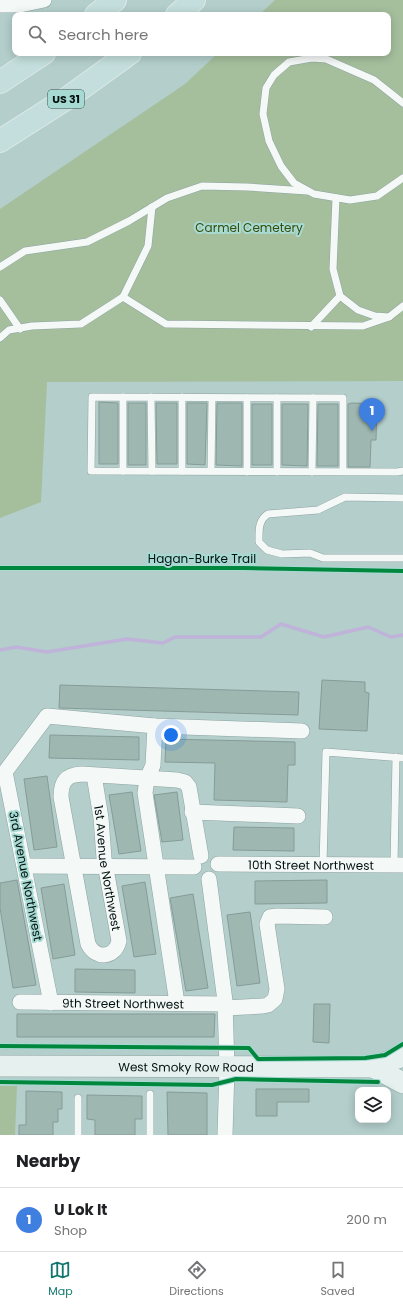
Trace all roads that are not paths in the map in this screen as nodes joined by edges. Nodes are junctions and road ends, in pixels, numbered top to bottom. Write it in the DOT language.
graph roads {
  1 [pos="44,0"];
  2 [pos="115,0"];
  3 [pos="194,0"];
  4 [pos="0,5"];
  5 [pos="100,12"];
  6 [pos="180,12"];
  7 [pos="39,56"];
  8 [pos="126,56"];
  9 [pos="0,82"];
  10 [pos="403,103"];
  11 [pos="0,142"];
  12 [pos="403,178"];
  13 [pos="309,191"];
  14 [pos="336,198"];
  15 [pos="152,208"];
  16 [pos="0,267"];
  17 [pos="340,296"];
  18 [pos="123,297"];
  19 [pos="0,300"];
  20 [pos="403,306"];
  21 [pos="389,317"];
  22 [pos="311,327"];
  23 [pos="20,328"];
  24 [pos="0,338"];
  25 [pos="123,397"];
  26 [pos="151,397"];
  27 [pos="182,397"];
  28 [pos="212,398"];
  29 [pos="247,398"];
  30 [pos="277,398"];
  31 [pos="313,398"];
  32 [pos="123,471"];
  33 [pos="152,471"];
  34 [pos="182,471"];
  35 [pos="211,471"];
  36 [pos="403,471"];
  37 [pos="247,472"];
  38 [pos="277,472"];
  39 [pos="312,472"];
  40 [pos="343,472"];
  41 [pos="403,498"];
  42 [pos="403,558"];
  43 [pos="155,726"];
  44 [pos="302,731"];
  45 [pos="400,757"];
  46 [pos="94,775"];
  47 [pos="147,778"];
  48 [pos="192,812"];
  49 [pos="298,816"];
  50 [pos="197,861"];
  51 [pos="218,864"];
  52 [pos="323,865"];
  53 [pos="399,865"];
  54 [pos="25,866"];
  55 [pos="73,866"];
  56 [pos="105,866"];
  57 [pos="155,866"];
  58 [pos="209,879"];
  59 [pos="325,917"];
  60 [pos="20,1002"];
  61 [pos="51,1003"];
  62 [pos="177,1003"];
  63 [pos="226,1006"];
  64 [pos="403,1056"];
  65 [pos="403,1060"];
  66 [pos="0,1066"];
  67 [pos="373,1067"];
  68 [pos="227,1068"];
  69 [pos="403,1082"];
  70 [pos="150,1094"];
  71 [pos="78,1098"];
  72 [pos="78,1135"];
  73 [pos="150,1135"];
  74 [pos="225,1135"];
  1 -- 4 [label="street"];
  2 -- 5 [label="highway"];
  3 -- 6 [label="highway"];
  7 -- 9 [label="highway"];
  8 -- 11 [label="highway, US 31"];
  10 -- 13 [label="lane"];
  12 -- 14 [label="lane"];
  13 -- 14 [label="lane"];
  13 -- 15 [label="lane"];
  14 -- 17 [label="lane"];
  15 -- 16 [label="lane"];
  15 -- 18 [label="lane"];
  17 -- 21 [label="lane"];
  17 -- 22 [label="lane"];
  18 -- 22 [label="lane"];
  18 -- 23 [label="lane"];
  19 -- 23 [label="lane"];
  20 -- 21 [label="lane"];
  21 -- 22 [label="lane"];
  23 -- 24 [label="lane"];
  25 -- 26 [label="lane"];
  25 -- 32 [label="lane"];
  25 -- 32 [label="lane"];
  26 -- 27 [label="lane"];
  26 -- 33 [label="lane"];
  27 -- 28 [label="lane"];
  27 -- 34 [label="lane"];
  28 -- 29 [label="lane"];
  28 -- 35 [label="lane"];
  29 -- 30 [label="lane"];
  29 -- 37 [label="lane"];
  30 -- 31 [label="lane"];
  30 -- 38 [label="lane"];
  31 -- 39 [label="lane"];
  31 -- 40 [label="lane"];
  32 -- 33 [label="lane"];
  33 -- 34 [label="lane"];
  34 -- 35 [label="lane"];
  35 -- 37 [label="lane"];
  36 -- 40 [label="lane"];
  37 -- 38 [label="lane"];
  38 -- 39 [label="lane"];
  39 -- 40 [label="lane"];
  41 -- 42 [label="lane"];
  43 -- 44 [label="street"];
  43 -- 47 [label="street"];
  43 -- 54 [label="street, 3rd Avenue Northwest"];
  45 -- 52 [label="lane"];
  45 -- 53 [label="lane"];
  46 -- 47 [label="street"];
  46 -- 55 [label="street, 1st Avenue Northwest"];
  46 -- 56 [label="street, 1st Avenue Northwest"];
  47 -- 48 [label="street"];
  47 -- 57 [label="street"];
  48 -- 49 [label="street"];
  48 -- 50 [label="street"];
  50 -- 51 [label="street"];
  50 -- 57 [label="street"];
  50 -- 58 [label="street"];
  51 -- 52 [label="street, 10th Street Northwest"];
  51 -- 58 [label="street"];
  52 -- 53 [label="street, 10th Street Northwest"];
  54 -- 55 [label="street"];
  54 -- 61 [label="street, 3rd Avenue Northwest"];
  55 -- 56 [label="street"];
  55 -- 56 [label="street, 1st Avenue Northwest"];
  56 -- 57 [label="street"];
  57 -- 62 [label="street"];
  58 -- 63 [label="street"];
  59 -- 63 [label="street, 9th Street Northwest"];
  60 -- 61 [label="street, 9th Street Northwest"];
  61 -- 62 [label="street, 9th Street Northwest"];
  62 -- 63 [label="street, 9th Street Northwest"];
  63 -- 68 [label="street"];
  64 -- 67 [label="street, West Smoky Row Road"];
  65 -- 69 [label="street"];
  66 -- 68 [label="street, West Smoky Row Road"];
  67 -- 68 [label="street, West Smoky Row Road"];
  67 -- 69 [label="street, West Smoky Row Road"];
  68 -- 74 [label="street"];
  70 -- 73 [label="lane"];
  71 -- 72 [label="lane"];
}
